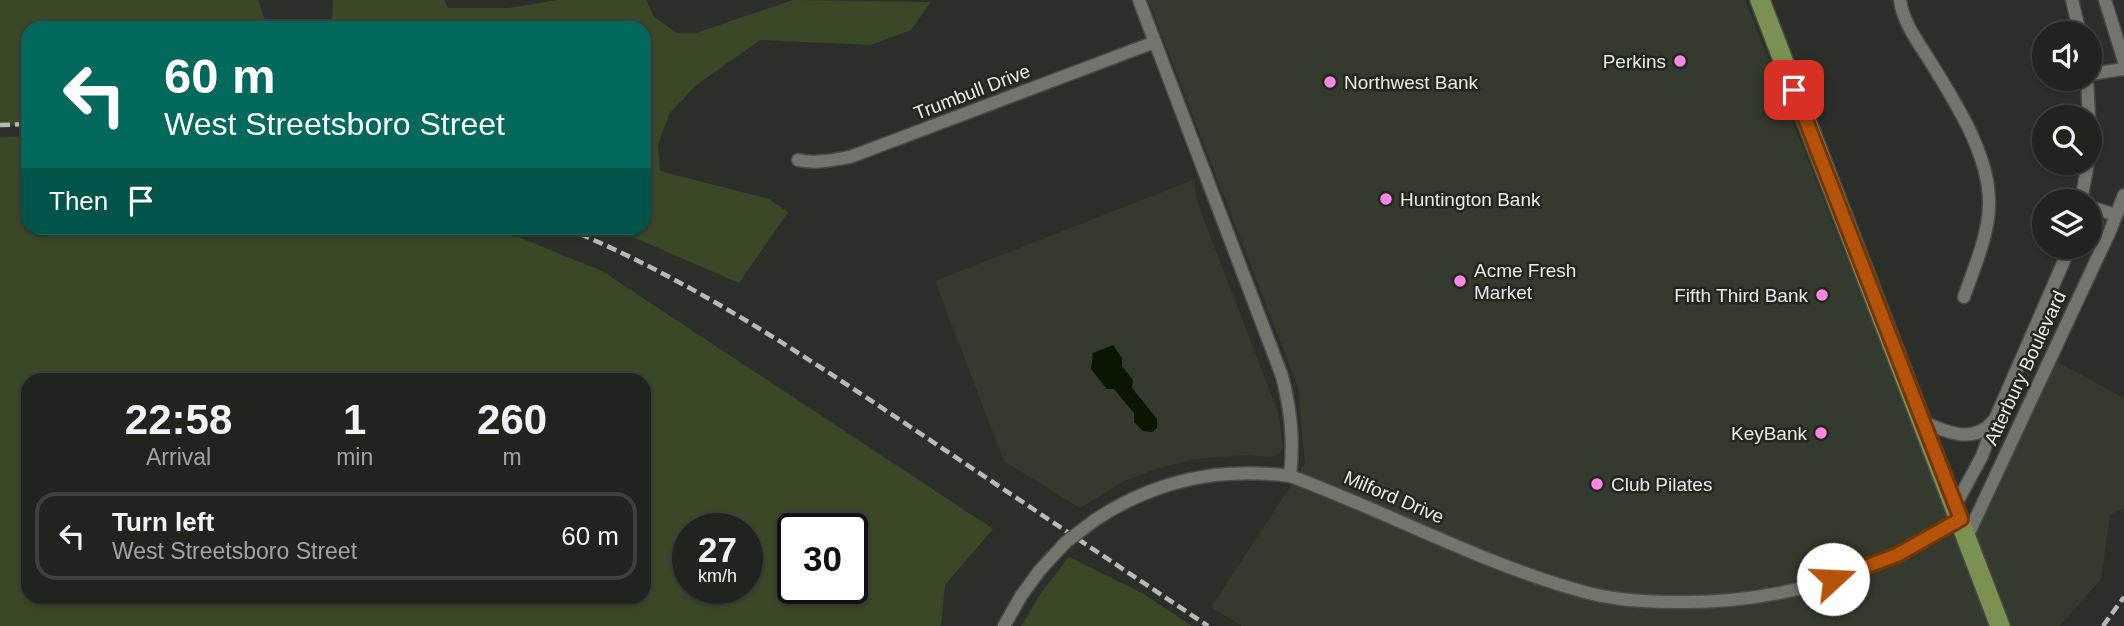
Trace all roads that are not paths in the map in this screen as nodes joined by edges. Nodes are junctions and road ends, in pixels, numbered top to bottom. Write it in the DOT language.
graph roads {
  1 [pos="1139,0"];
  2 [pos="1760,0"];
  3 [pos="1900,0"];
  4 [pos="2072,0"];
  5 [pos="2105,0"];
  6 [pos="2078,21"];
  7 [pos="1156,42"];
  8 [pos="2124,61"];
  9 [pos="2124,69"];
  10 [pos="2102,73"];
  11 [pos="798,160"];
  12 [pos="2124,195"];
  13 [pos="2102,211"];
  14 [pos="2116,215"];
  15 [pos="2065,259"];
  16 [pos="1964,297"];
  17 [pos="1996,416"];
  18 [pos="1923,422"];
  19 [pos="1290,476"];
  20 [pos="1961,520"];
  21 [pos="1004,626"];
  22 [pos="2000,626"];
  1 -- 7 [label="street"];
  2 -- 18 [label="main road"];
  3 -- 16 [label="street"];
  4 -- 6 [label="street"];
  5 -- 8 [label="street"];
  7 -- 11 [label="street, Trumbull Drive"];
  7 -- 19 [label="street"];
  9 -- 10 [label="street"];
  12 -- 14 [label="street, Atterbury Boulevard"];
  13 -- 14 [label="street"];
  14 -- 20 [label="street, Atterbury Boulevard"];
  15 -- 17 [label="street, Atterbury Boulevard"];
  17 -- 18 [label="street, Atterbury Boulevard"];
  17 -- 20 [label="street, Atterbury Boulevard"];
  18 -- 20 [label="main road"];
  19 -- 20 [label="street, Milford Drive"];
  19 -- 21 [label="street, Milford Drive, bridge"];
  20 -- 22 [label="main road"];
}
